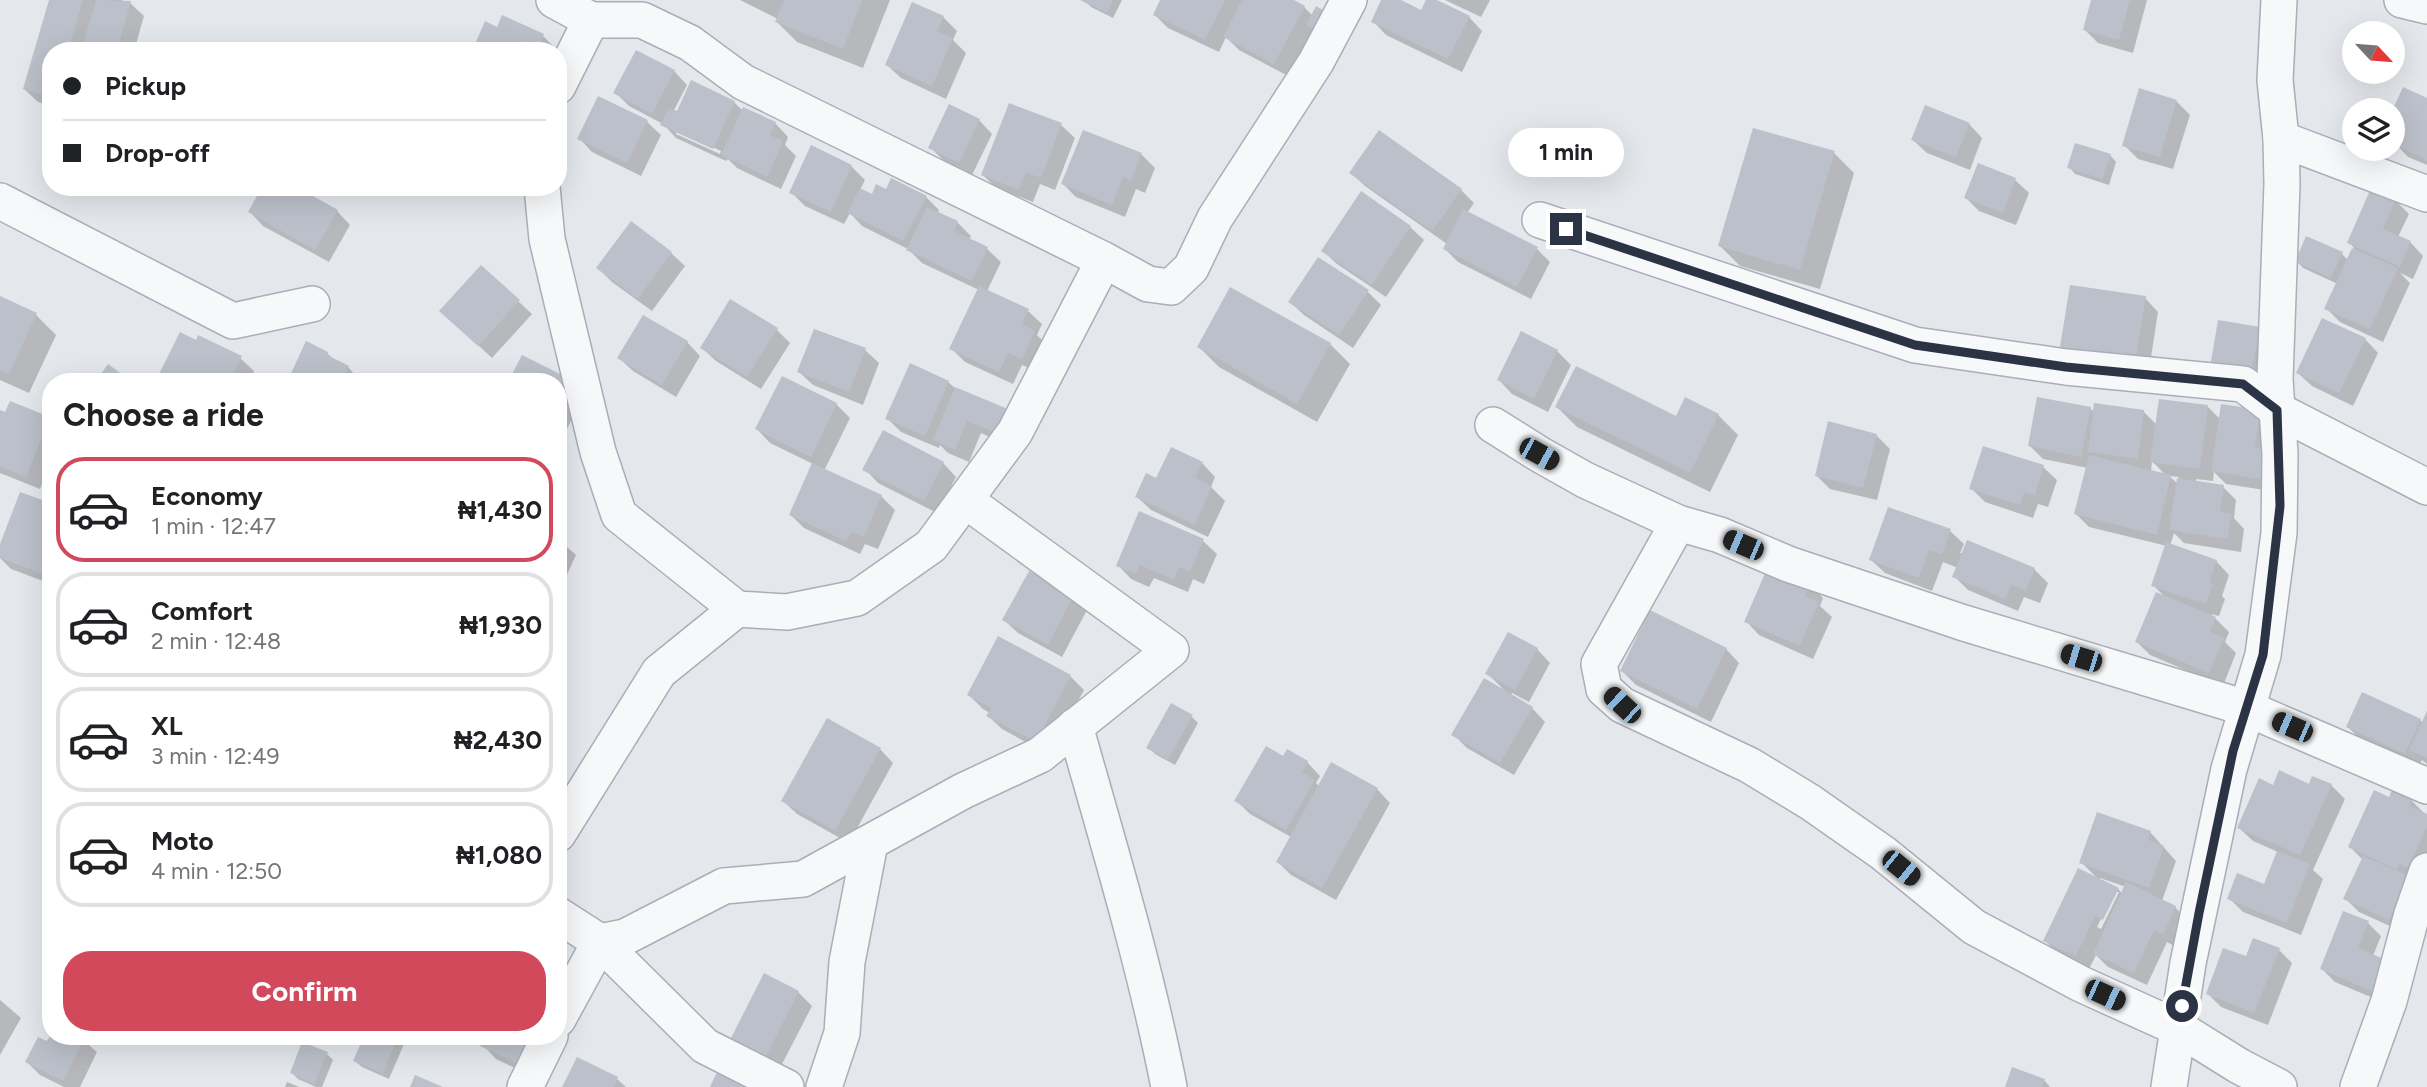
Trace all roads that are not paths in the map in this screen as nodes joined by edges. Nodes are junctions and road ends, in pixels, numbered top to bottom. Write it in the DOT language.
graph roads {
  1 [pos="554,0"];
  2 [pos="1349,0"];
  3 [pos="2279,0"];
  4 [pos="2402,0"];
  5 [pos="2427,6"];
  6 [pos="591,20"];
  7 [pos="567,68"];
  8 [pos="2281,139"];
  9 [pos="2427,194"];
  10 [pos="543,196"];
  11 [pos="0,201"];
  12 [pos="1540,220"];
  13 [pos="1104,260"];
  14 [pos="312,304"];
  15 [pos="2277,410"];
  16 [pos="1493,425"];
  17 [pos="2427,486"];
  18 [pos="965,500"];
  19 [pos="1678,523"];
  20 [pos="737,609"];
  21 [pos="2246,708"];
  22 [pos="1075,726"];
  23 [pos="2427,786"];
  24 [pos="567,820"];
  25 [pos="870,842"];
  26 [pos="2427,871"];
  27 [pos="567,921"];
  28 [pos="600,942"];
  29 [pos="567,1002"];
  30 [pos="2178,1028"];
  31 [pos="546,1045"];
  32 [pos="525,1087"];
  33 [pos="786,1087"];
  34 [pos="824,1087"];
  35 [pos="1169,1087"];
  36 [pos="2169,1087"];
  37 [pos="2279,1087"];
  38 [pos="2358,1087"];
  1 -- 6 [label="street"];
  2 -- 13 [label="street"];
  3 -- 8 [label="street"];
  4 -- 5 [label="street"];
  6 -- 7 [label="street"];
  6 -- 13 [label="street"];
  8 -- 9 [label="street"];
  8 -- 15 [label="street"];
  10 -- 20 [label="street"];
  11 -- 14 [label="street"];
  12 -- 15 [label="street"];
  13 -- 18 [label="street"];
  15 -- 17 [label="street"];
  15 -- 21 [label="street"];
  16 -- 19 [label="street"];
  18 -- 20 [label="street"];
  18 -- 22 [label="street"];
  19 -- 21 [label="street"];
  19 -- 30 [label="street"];
  20 -- 24 [label="street"];
  21 -- 23 [label="street"];
  21 -- 30 [label="street"];
  22 -- 25 [label="street"];
  22 -- 35 [label="street"];
  25 -- 28 [label="street"];
  25 -- 34 [label="street"];
  26 -- 38 [label="street"];
  27 -- 28 [label="street"];
  28 -- 29 [label="street"];
  28 -- 33 [label="street"];
  30 -- 36 [label="street"];
  30 -- 37 [label="street"];
  31 -- 32 [label="street"];
}
